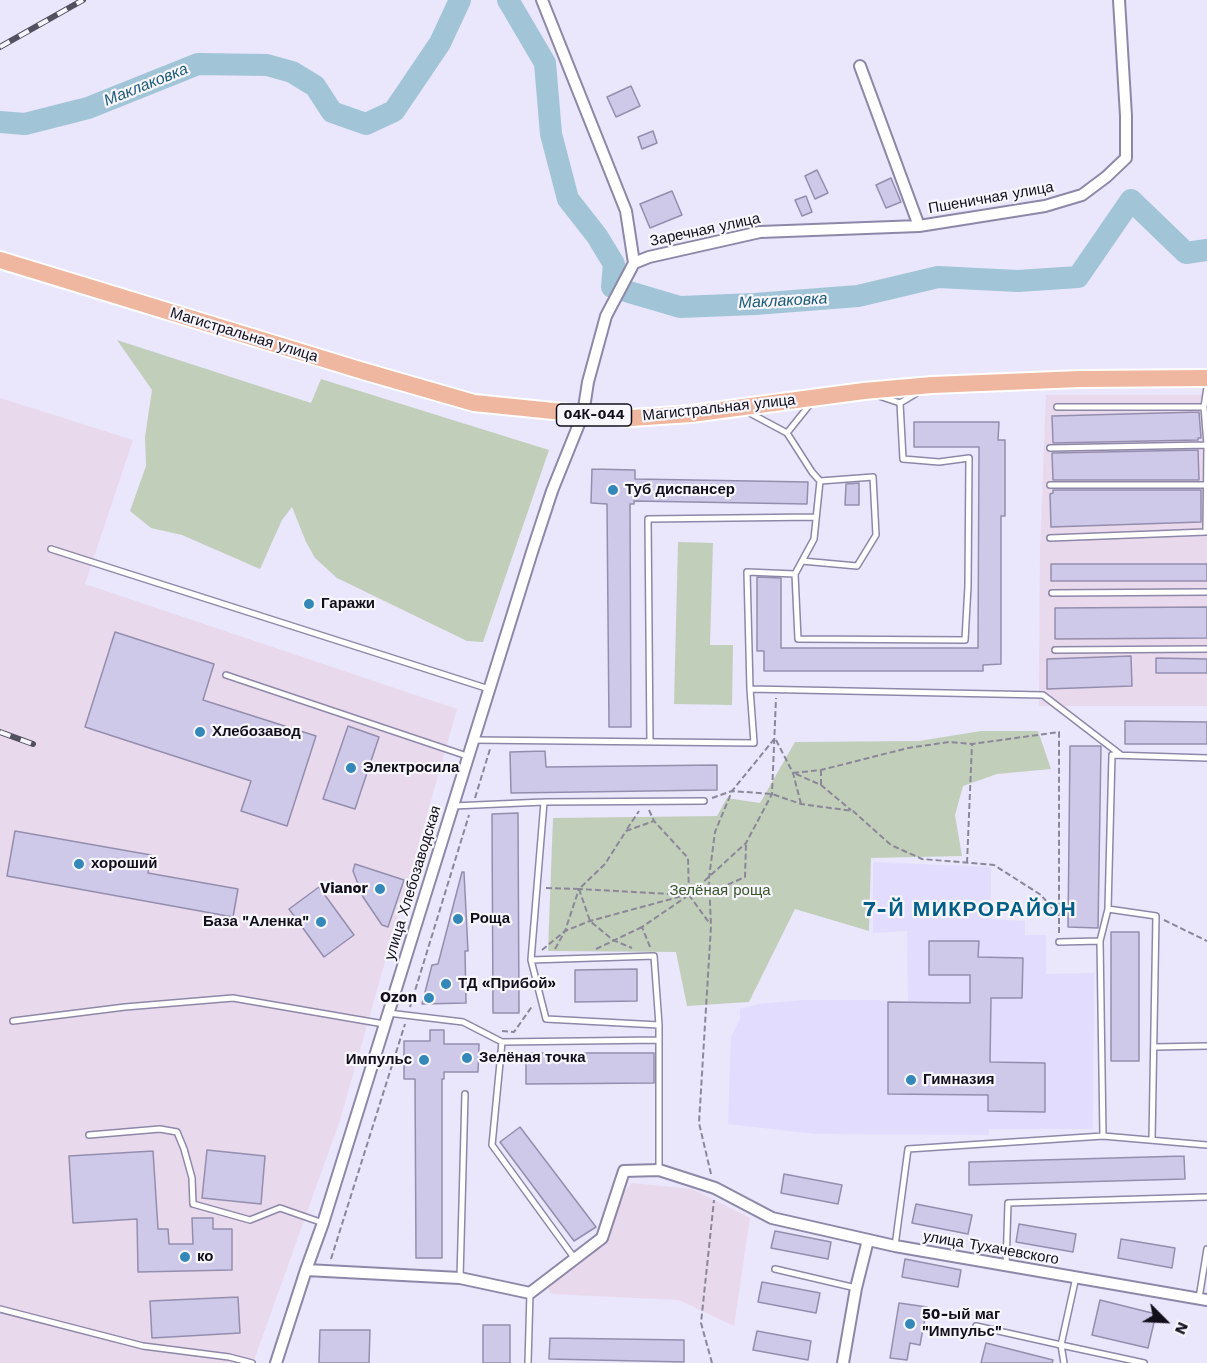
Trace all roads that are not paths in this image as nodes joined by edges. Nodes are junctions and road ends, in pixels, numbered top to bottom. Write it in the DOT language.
graph roads {
  1 [pos="542,0"];
  2 [pos="1119,0"];
  3 [pos="860,66"];
  4 [pos="919,226"];
  5 [pos="0,260"];
  6 [pos="634,263"];
  7 [pos="1207,378"];
  8 [pos="932,385"];
  9 [pos="1207,387"];
  10 [pos="864,391"];
  11 [pos="816,397"];
  12 [pos="900,403"];
  13 [pos="738,407"];
  14 [pos="1057,407"];
  15 [pos="1204,407"];
  16 [pos="583,414"];
  17 [pos="787,433"];
  18 [pos="1207,445"];
  19 [pos="1050,448"];
  20 [pos="820,481"];
  21 [pos="1050,485"];
  22 [pos="1206,485"];
  23 [pos="816,517"];
  24 [pos="1050,538"];
  25 [pos="51,549"];
  26 [pos="802,561"];
  27 [pos="795,574"];
  28 [pos="1207,592"];
  29 [pos="1052,593"];
  30 [pos="1207,649"];
  31 [pos="1055,650"];
  32 [pos="226,675"];
  33 [pos="489,689"];
  34 [pos="750,689"];
  35 [pos="472,740"];
  36 [pos="650,742"];
  37 [pos="467,756"];
  38 [pos="1122,756"];
  39 [pos="1207,758"];
  40 [pos="704,801"];
  41 [pos="544,802"];
  42 [pos="453,806"];
  43 [pos="1108,909"];
  44 [pos="1100,941"];
  45 [pos="1059,942"];
  46 [pos="531,960"];
  47 [pos="386,1018"];
  48 [pos="13,1021"];
  49 [pos="658,1024"];
  50 [pos="659,1040"];
  51 [pos="502,1042"];
  52 [pos="1207,1046"];
  53 [pos="1154,1047"];
  54 [pos="465,1094"];
  55 [pos="89,1136"];
  56 [pos="1103,1136"];
  57 [pos="1152,1140"];
  58 [pos="1207,1145"];
  59 [pos="659,1170"];
  60 [pos="1207,1197"];
  61 [pos="323,1223"];
  62 [pos="868,1240"];
  63 [pos="896,1246"];
  64 [pos="1207,1249"];
  65 [pos="575,1259"];
  66 [pos="1006,1266"];
  67 [pos="775,1269"];
  68 [pos="306,1270"];
  69 [pos="1076,1277"];
  70 [pos="460,1278"];
  71 [pos="856,1288"];
  72 [pos="530,1293"];
  73 [pos="1203,1300"];
  74 [pos="0,1309"];
  75 [pos="976,1326"];
  76 [pos="1061,1345"];
  77 [pos="252,1363"];
  78 [pos="276,1363"];
  79 [pos="528,1363"];
  80 [pos="843,1363"];
  81 [pos="1064,1363"];
  82 [pos="1144,1363"];
  1 -- 6 [label="street, Заречная улица"];
  2 -- 4 [label="street, Пшеничная улица"];
  3 -- 4 [label="street"];
  4 -- 6 [label="street, Заречная улица"];
  5 -- 16 [label="main road, Магистральная улица / 04К-044"];
  6 -- 16 [label="street, улица Хлебозаводская"];
  7 -- 8 [label="main road, Магистральная улица / 04К-044"];
  8 -- 10 [label="main road, Магистральная улица / 04К-044"];
  8 -- 12 [label="lane"];
  9 -- 15 [label="lane"];
  10 -- 11 [label="main road, Магистральная улица / 04К-044"];
  10 -- 12 [label="lane"];
  11 -- 13 [label="main road, Магистральная улица / 04К-044"];
  11 -- 17 [label="lane"];
  12 -- 27 [label="lane"];
  13 -- 16 [label="main road, Магистральная улица / 04К-044"];
  13 -- 17 [label="lane"];
  14 -- 15 [label="lane"];
  15 -- 18 [label="lane"];
  16 -- 33 [label="street, улица Хлебозаводская"];
  17 -- 20 [label="lane"];
  18 -- 19 [label="lane"];
  18 -- 22 [label="lane"];
  20 -- 23 [label="lane"];
  20 -- 26 [label="lane"];
  21 -- 22 [label="lane"];
  22 -- 24 [label="lane"];
  23 -- 26 [label="lane"];
  23 -- 36 [label="lane"];
  25 -- 33 [label="lane"];
  26 -- 27 [label="lane"];
  27 -- 34 [label="lane"];
  28 -- 29 [label="lane"];
  30 -- 31 [label="lane"];
  32 -- 37 [label="lane"];
  33 -- 35 [label="street, улица Хлебозаводская"];
  34 -- 36 [label="lane"];
  34 -- 38 [label="lane"];
  35 -- 36 [label="lane"];
  35 -- 37 [label="street, улица Хлебозаводская"];
  37 -- 42 [label="street, улица Хлебозаводская"];
  38 -- 39 [label="lane"];
  38 -- 43 [label="lane"];
  40 -- 41 [label="lane"];
  41 -- 42 [label="lane"];
  41 -- 46 [label="lane"];
  42 -- 47 [label="street, улица Хлебозаводская"];
  43 -- 44 [label="lane"];
  43 -- 53 [label="lane"];
  44 -- 45 [label="lane"];
  44 -- 56 [label="lane"];
  46 -- 49 [label="lane"];
  46 -- 49 [label="lane"];
  47 -- 48 [label="lane"];
  47 -- 51 [label="lane"];
  47 -- 61 [label="street, улица Хлебозаводская"];
  49 -- 50 [label="lane"];
  50 -- 51 [label="lane"];
  50 -- 59 [label="lane"];
  51 -- 65 [label="lane"];
  52 -- 53 [label="lane"];
  53 -- 57 [label="lane"];
  54 -- 70 [label="lane"];
  55 -- 61 [label="lane"];
  56 -- 57 [label="lane"];
  56 -- 63 [label="lane"];
  57 -- 58 [label="lane"];
  59 -- 62 [label="street, улица Тухачевского"];
  59 -- 65 [label="street, улица Тухачевского"];
  60 -- 66 [label="lane"];
  61 -- 68 [label="street, улица Хлебозаводская"];
  62 -- 63 [label="street, улица Тухачевского"];
  62 -- 71 [label="street"];
  63 -- 66 [label="street, улица Тухачевского"];
  64 -- 73 [label="lane"];
  65 -- 72 [label="street"];
  66 -- 69 [label="street, улица Тухачевского"];
  67 -- 71 [label="lane"];
  68 -- 70 [label="street"];
  68 -- 78 [label="street, улица Хлебозаводская"];
  69 -- 73 [label="street, улица Тухачевского"];
  69 -- 76 [label="lane"];
  70 -- 72 [label="street"];
  71 -- 80 [label="street"];
  72 -- 79 [label="lane"];
  74 -- 77 [label="lane"];
  75 -- 76 [label="lane"];
  76 -- 81 [label="lane"];
  76 -- 82 [label="lane"];
}
